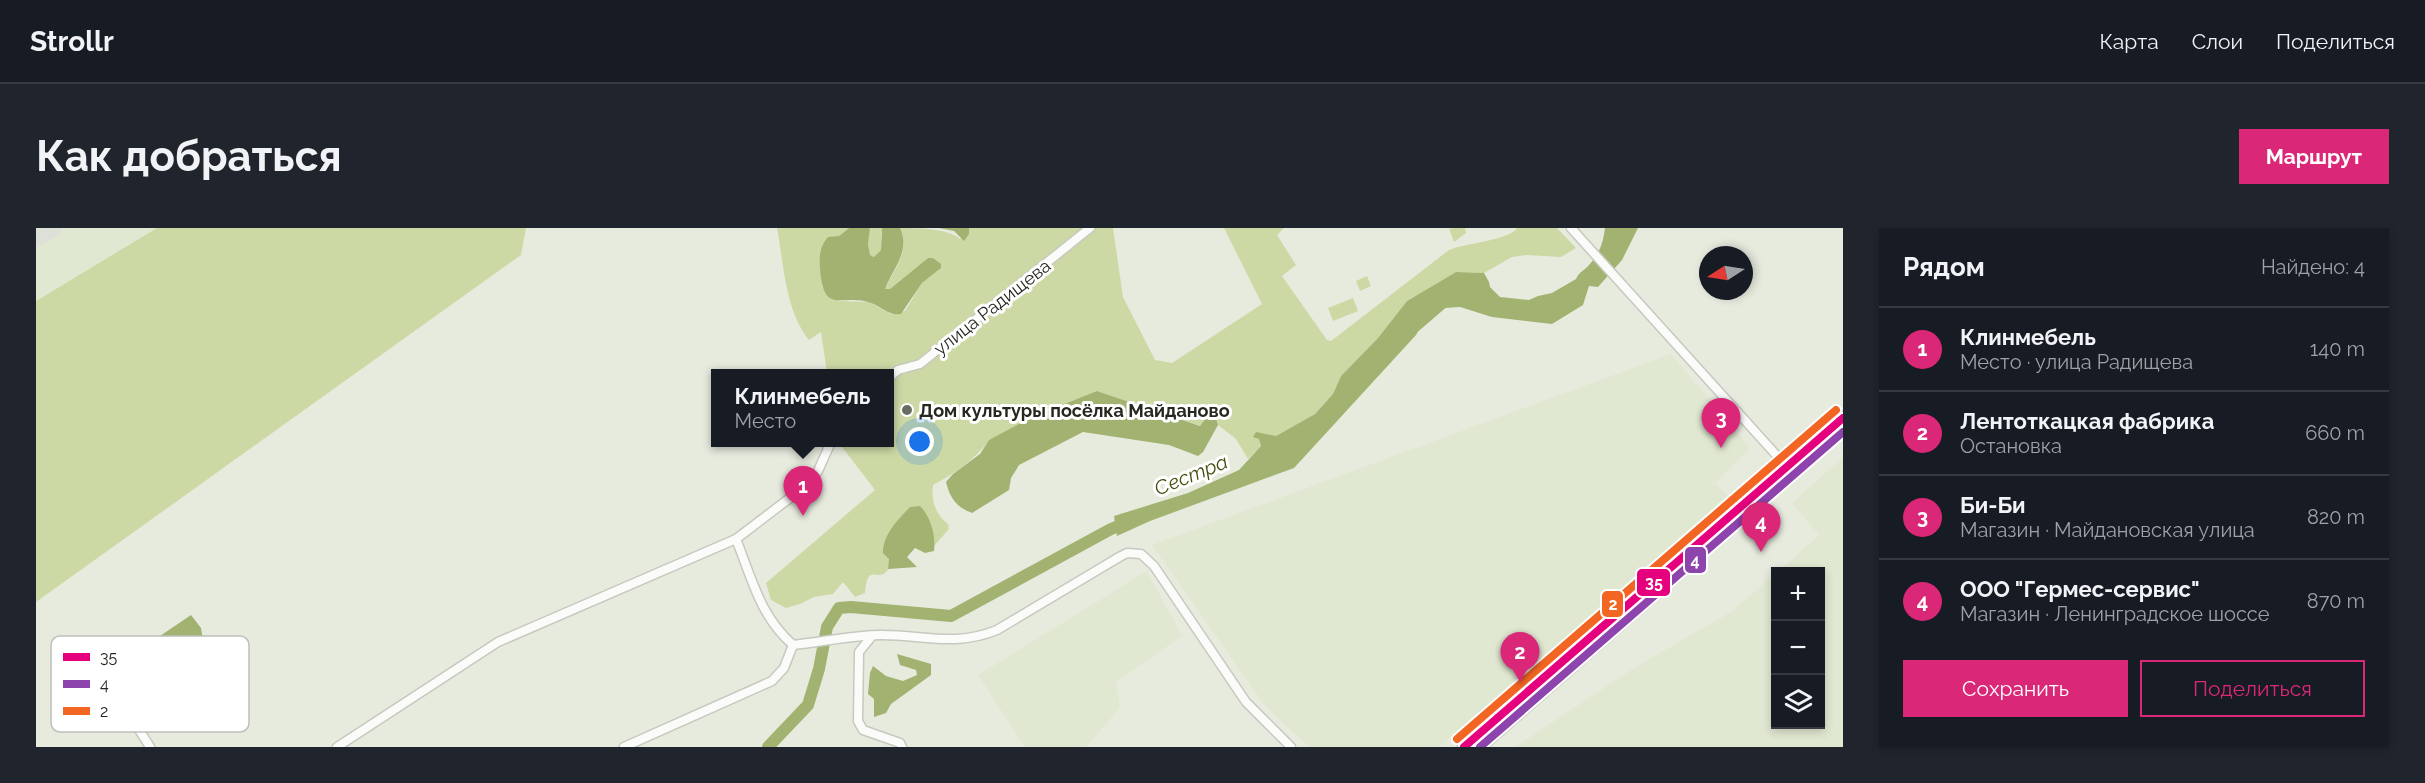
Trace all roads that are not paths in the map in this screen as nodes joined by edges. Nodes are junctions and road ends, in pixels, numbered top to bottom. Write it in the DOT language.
graph roads {
  1 [pos="1090,228"];
  2 [pos="1571,228"];
  3 [pos="894,374"];
  4 [pos="1843,418"];
  5 [pos="1843,429"];
  6 [pos="829,447"];
  7 [pos="1789,470"];
  8 [pos="736,539"];
  9 [pos="870,636"];
  10 [pos="793,645"];
  11 [pos="141,732"];
  12 [pos="150,747"];
  13 [pos="337,747"];
  14 [pos="624,747"];
  15 [pos="902,747"];
  16 [pos="1291,747"];
  17 [pos="1464,747"];
  18 [pos="1479,747"];
  1 -- 3 [label="street, улица Радищева"];
  2 -- 7 [label="street"];
  4 -- 7 [label="highway"];
  5 -- 7 [label="highway"];
  6 -- 8 [label="street"];
  7 -- 17 [label="highway"];
  7 -- 18 [label="highway"];
  8 -- 10 [label="street"];
  8 -- 13 [label="street"];
  9 -- 10 [label="street"];
  9 -- 15 [label="street"];
  9 -- 16 [label="street"];
  10 -- 14 [label="street"];
  11 -- 12 [label="street"];
}
